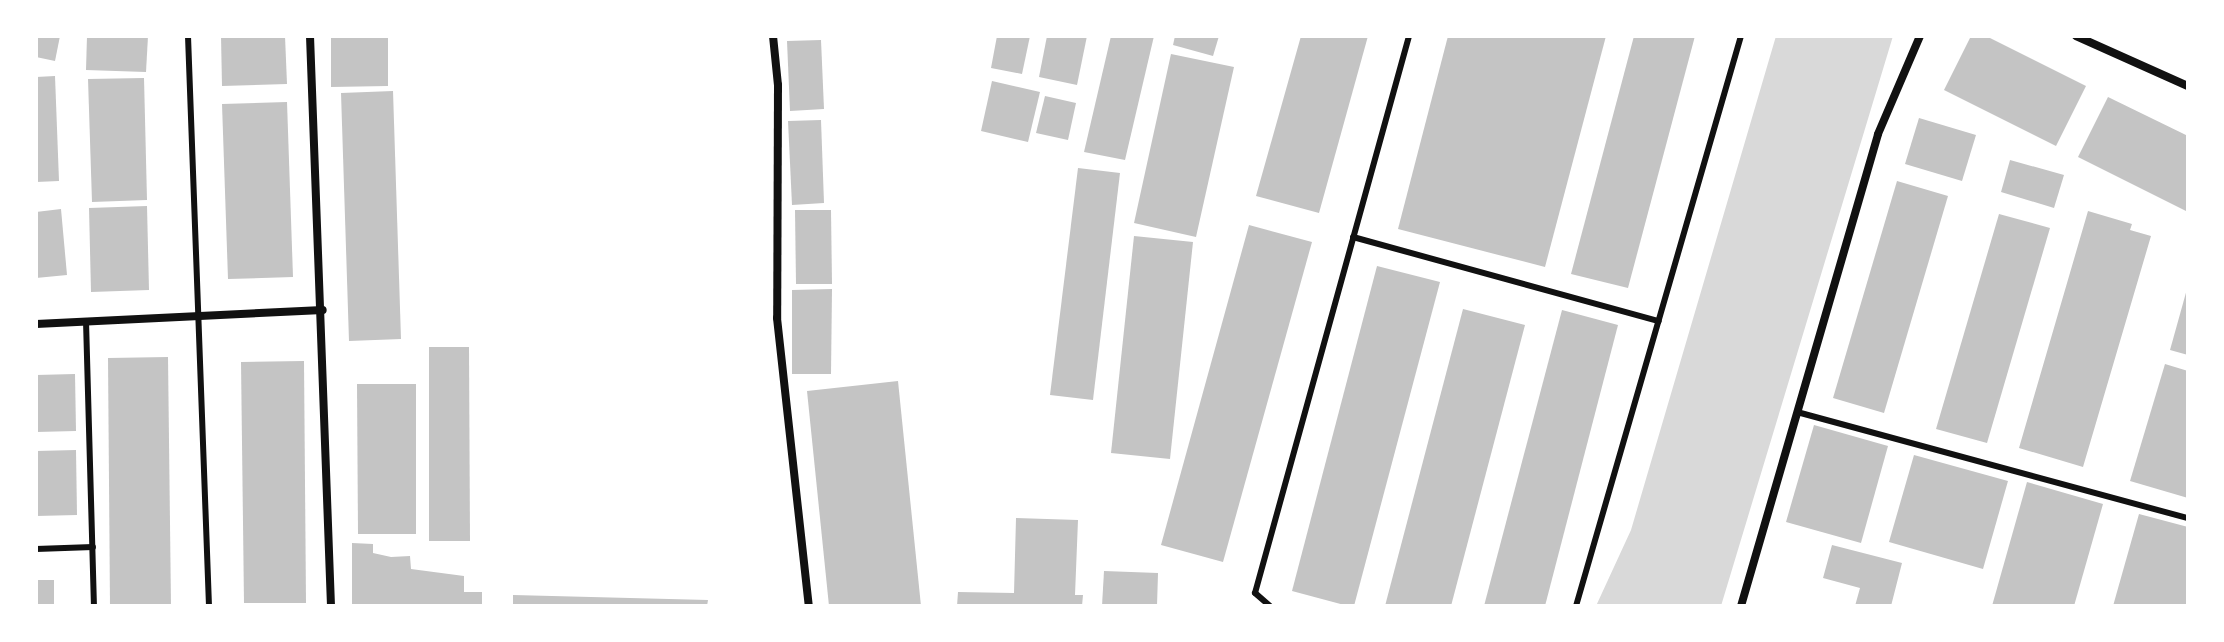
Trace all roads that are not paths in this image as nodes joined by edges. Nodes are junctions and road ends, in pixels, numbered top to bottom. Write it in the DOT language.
graph roads {
  1 [pos="188,36"];
  2 [pos="310,36"];
  3 [pos="773,36"];
  4 [pos="1409,36"];
  5 [pos="1741,36"];
  6 [pos="1920,36"];
  7 [pos="2076,36"];
  8 [pos="2188,86"];
  9 [pos="1353,237"];
  10 [pos="323,310"];
  11 [pos="199,316"];
  12 [pos="86,321"];
  13 [pos="1659,321"];
  14 [pos="36,324"];
  15 [pos="1797,412"];
  16 [pos="2188,518"];
  17 [pos="93,547"];
  18 [pos="36,549"];
  19 [pos="94,606"];
  20 [pos="209,606"];
  21 [pos="331,606"];
  22 [pos="809,606"];
  23 [pos="1270,606"];
  24 [pos="1576,606"];
  25 [pos="1741,606"];
  1 -- 11 [label="lane"];
  2 -- 10 [label="street"];
  3 -- 22 [label="street"];
  4 -- 9 [label="lane"];
  5 -- 13 [label="lane"];
  6 -- 15 [label="street"];
  7 -- 8 [label="street"];
  9 -- 13 [label="lane"];
  9 -- 23 [label="lane"];
  10 -- 11 [label="street"];
  10 -- 21 [label="street"];
  11 -- 12 [label="street"];
  11 -- 20 [label="lane"];
  12 -- 14 [label="street"];
  12 -- 17 [label="lane"];
  13 -- 24 [label="lane"];
  15 -- 16 [label="lane"];
  15 -- 25 [label="street"];
  17 -- 18 [label="lane"];
  17 -- 19 [label="lane"];
}
